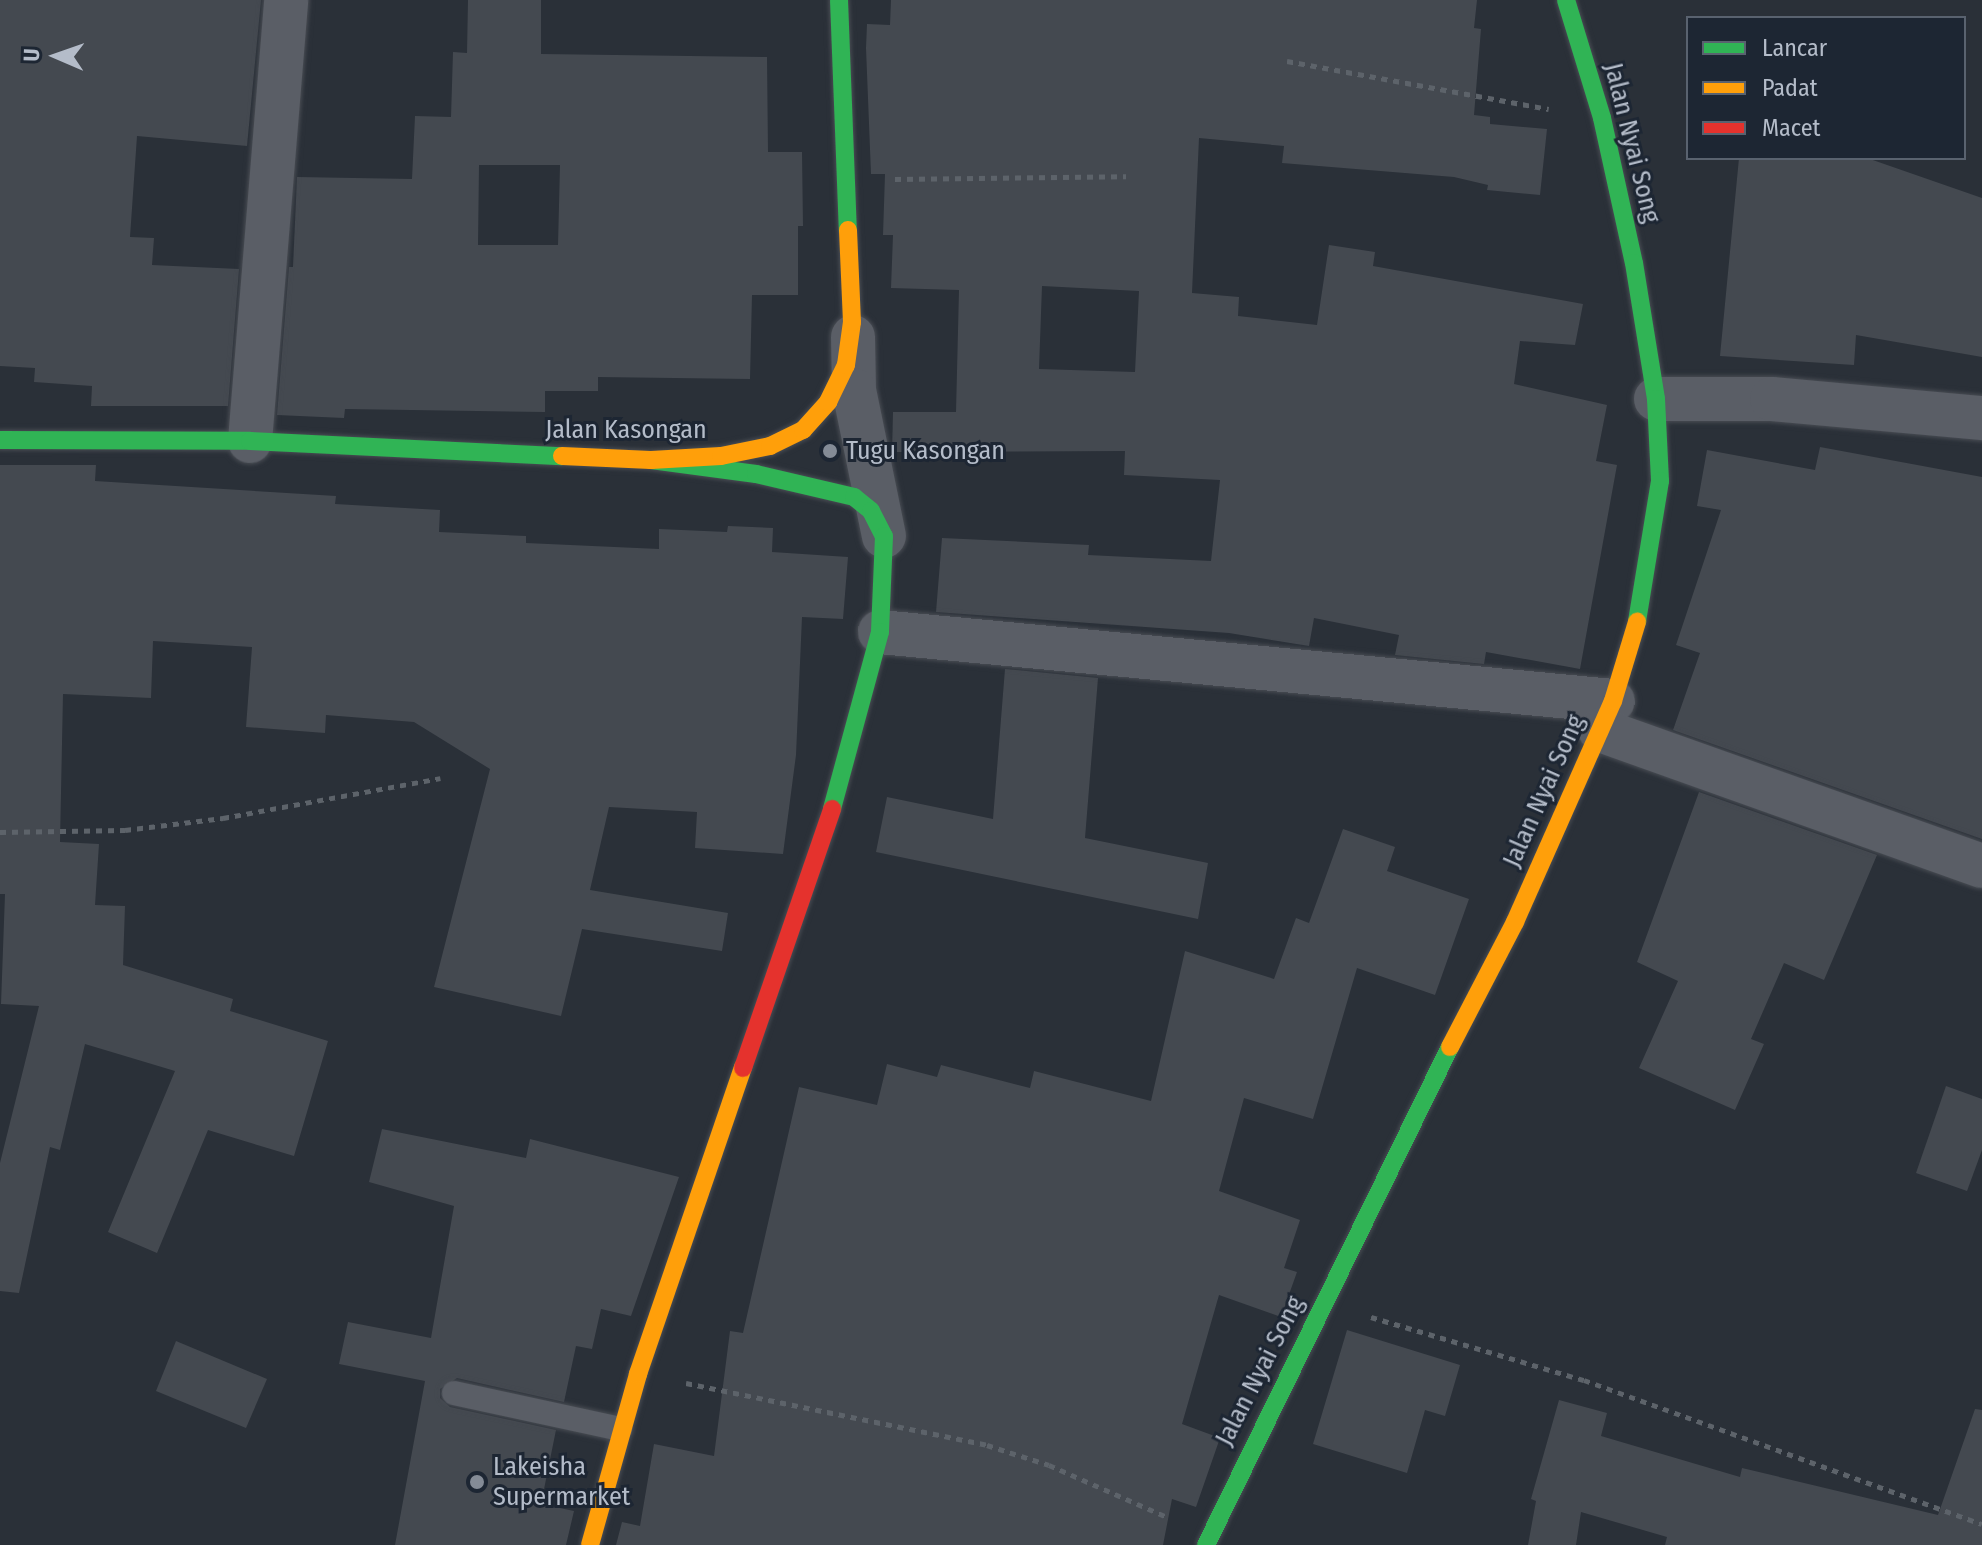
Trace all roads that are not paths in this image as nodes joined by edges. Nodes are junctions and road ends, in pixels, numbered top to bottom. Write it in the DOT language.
graph roads {
  1 [pos="286,0"];
  2 [pos="839,0"];
  3 [pos="1566,0"];
  4 [pos="852,322"];
  5 [pos="1656,399"];
  6 [pos="1982,418"];
  7 [pos="0,440"];
  8 [pos="250,441"];
  9 [pos="651,460"];
  10 [pos="884,536"];
  11 [pos="880,632"];
  12 [pos="1606,716"];
  13 [pos="1982,866"];
  14 [pos="454,1393"];
  15 [pos="620,1429"];
  16 [pos="1208,1540"];
  17 [pos="590,1545"];
  1 -- 8 [label="street"];
  2 -- 4 [label="street, Jalan Kasongan"];
  3 -- 5 [label="street, Jalan Nyai Song"];
  4 -- 9 [label="street, Jalan Kasongan"];
  4 -- 10 [label="street"];
  5 -- 6 [label="street"];
  5 -- 12 [label="street, Jalan Nyai Song"];
  7 -- 8 [label="street, Jalan Kasongan"];
  8 -- 9 [label="street, Jalan Kasongan"];
  9 -- 10 [label="street"];
  10 -- 11 [label="street"];
  11 -- 12 [label="street"];
  11 -- 15 [label="street"];
  12 -- 13 [label="street"];
  12 -- 16 [label="street, Jalan Nyai Song"];
  14 -- 15 [label="lane"];
  15 -- 17 [label="street"];
}
